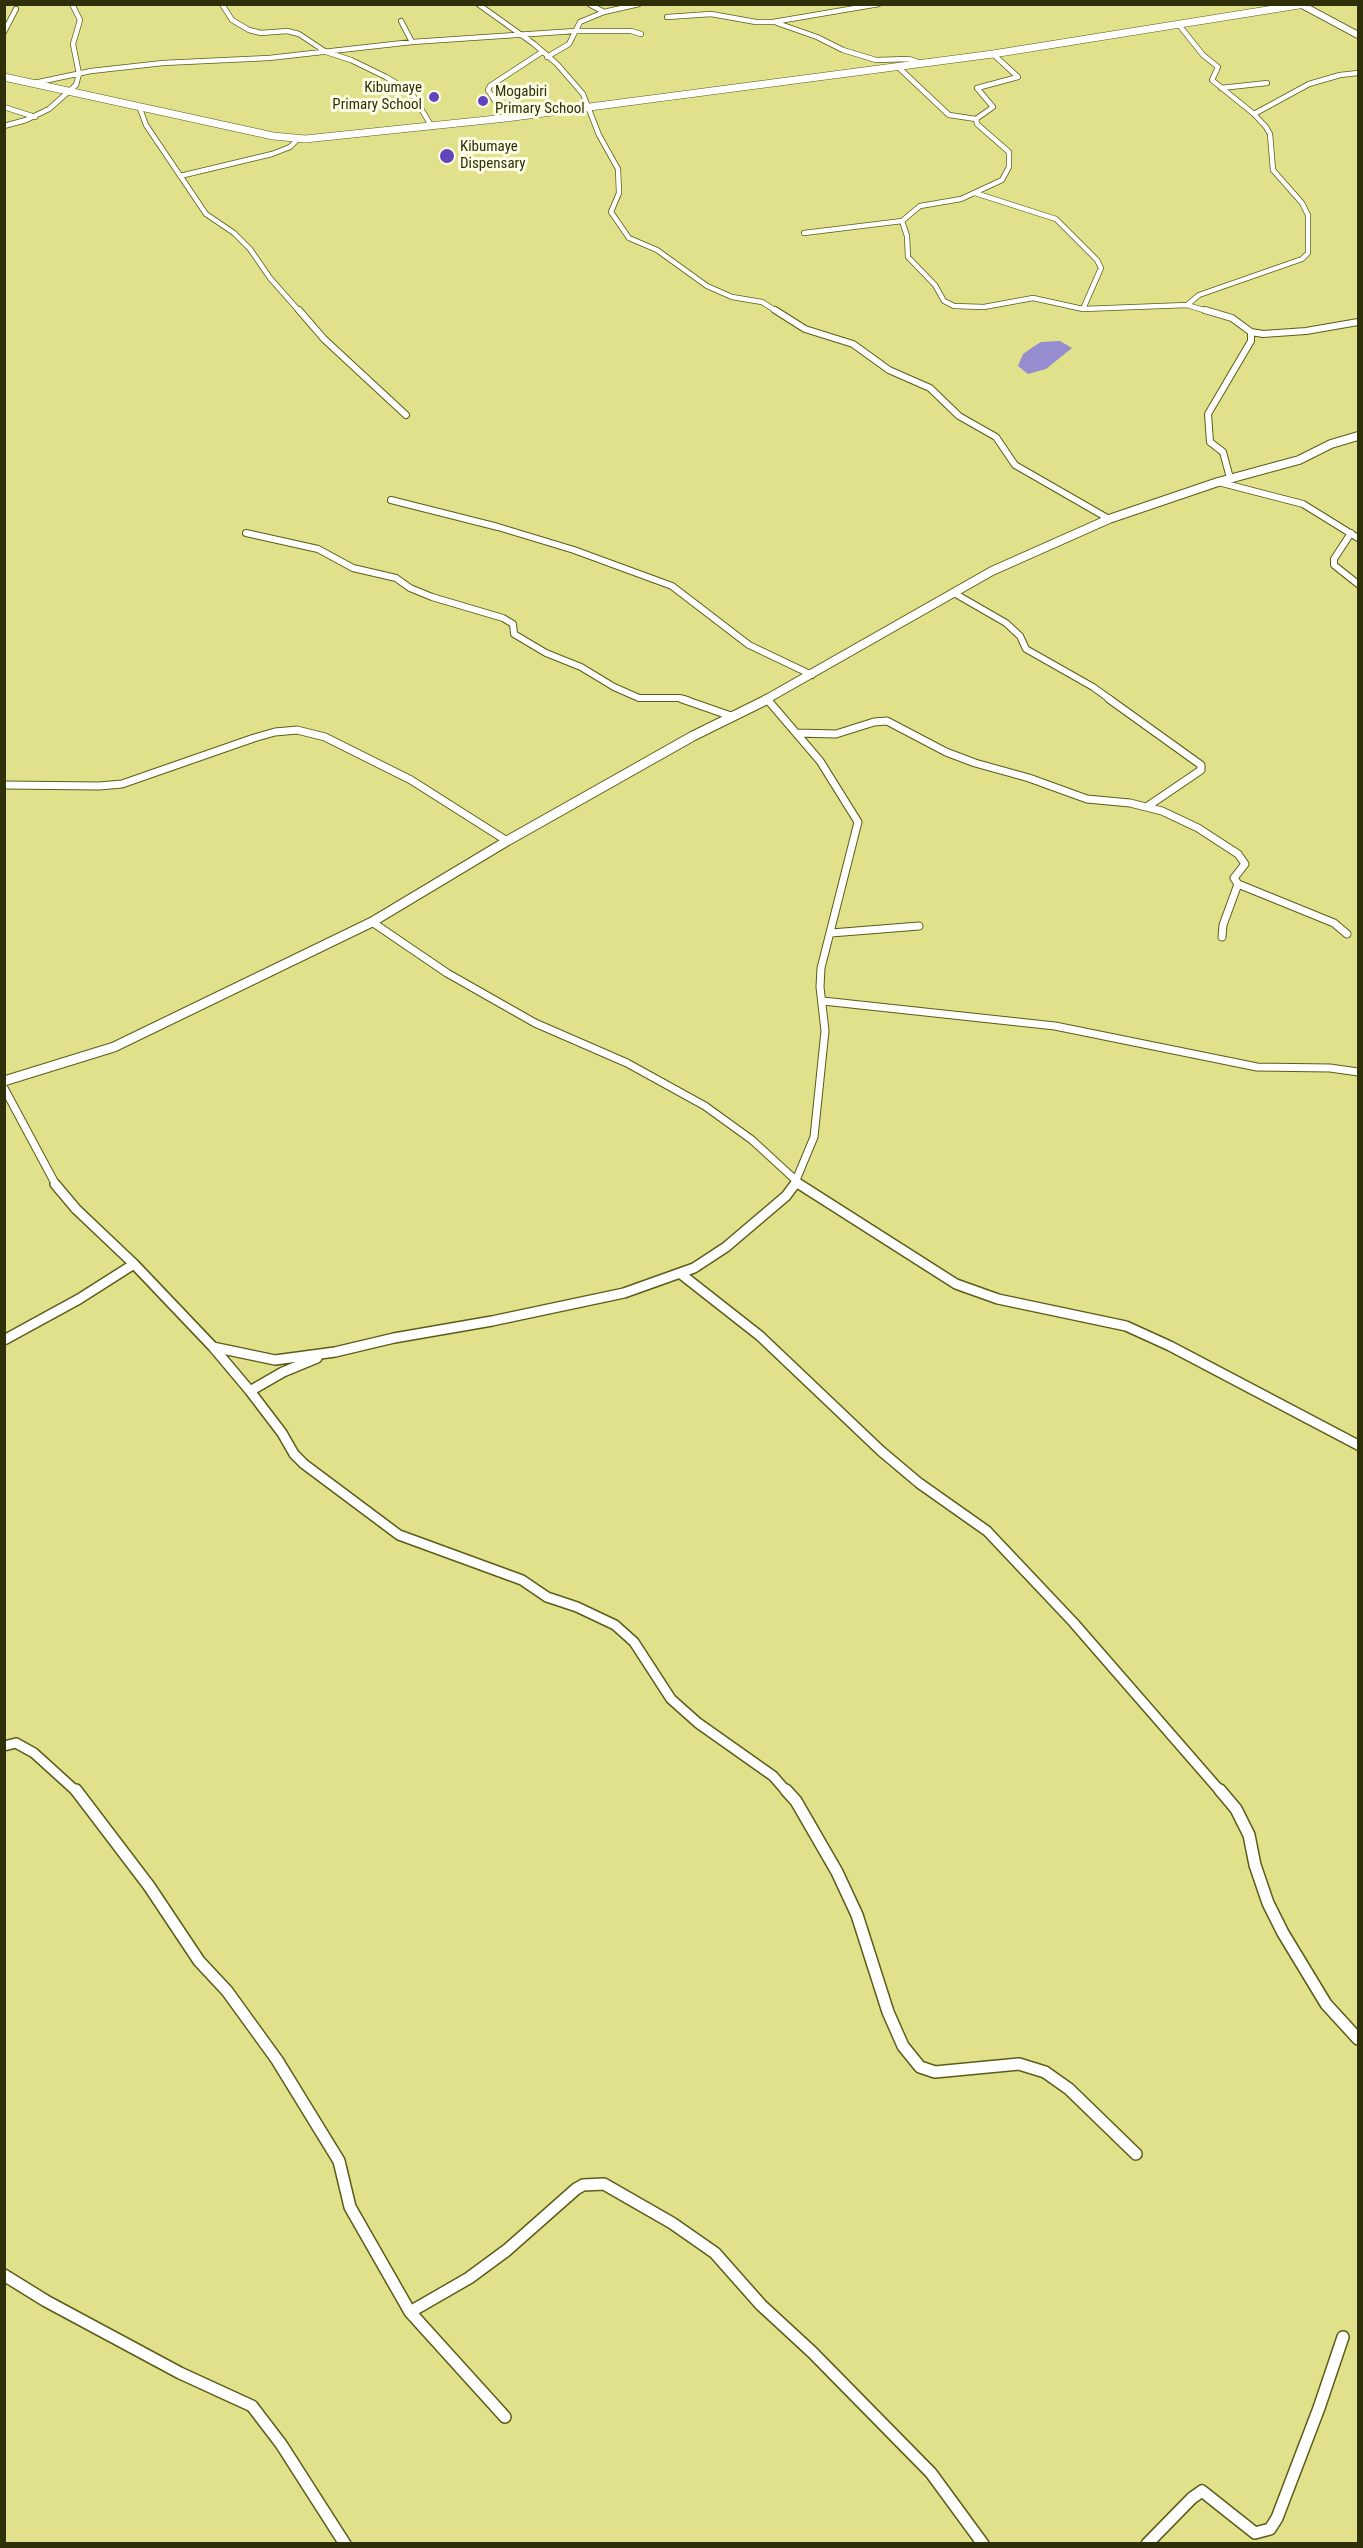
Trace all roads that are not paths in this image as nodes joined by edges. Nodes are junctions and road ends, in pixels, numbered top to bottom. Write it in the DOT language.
graph roads {
  1 [pos="72,4"];
  2 [pos="222,4"];
  3 [pos="478,4"];
  4 [pos="589,4"];
  5 [pos="639,4"];
  6 [pos="879,4"];
  7 [pos="1303,5"];
  8 [pos="16,9"];
  9 [pos="604,12"];
  10 [pos="667,16"];
  11 [pos="401,21"];
  12 [pos="773,22"];
  13 [pos="1179,25"];
  14 [pos="4,32"];
  15 [pos="575,32"];
  16 [pos="641,34"];
  17 [pos="1359,35"];
  18 [pos="522,36"];
  19 [pos="412,42"];
  20 [pos="326,52"];
  21 [pos="542,52"];
  22 [pos="993,54"];
  23 [pos="547,57"];
  24 [pos="921,63"];
  25 [pos="897,66"];
  26 [pos="1359,73"];
  27 [pos="79,74"];
  28 [pos="4,77"];
  29 [pos="34,83"];
  30 [pos="1267,83"];
  31 [pos="1221,88"];
  32 [pos="70,90"];
  33 [pos="139,106"];
  34 [pos="590,107"];
  35 [pos="4,108"];
  36 [pos="1254,114"];
  37 [pos="35,117"];
  38 [pos="506,118"];
  39 [pos="976,119"];
  40 [pos="4,126"];
  41 [pos="432,127"];
  42 [pos="298,139"];
  43 [pos="180,176"];
  44 [pos="975,193"];
  45 [pos="902,221"];
  46 [pos="804,233"];
  47 [pos="1187,304"];
  48 [pos="1083,309"];
  49 [pos="1359,322"];
  50 [pos="1251,332"];
  51 [pos="406,415"];
  52 [pos="1359,436"];
  53 [pos="1230,478"];
  54 [pos="1218,482"];
  55 [pos="391,500"];
  56 [pos="1109,519"];
  57 [pos="246,533"];
  58 [pos="1351,533"];
  59 [pos="1359,538"];
  60 [pos="1359,584"];
  61 [pos="954,593"];
  62 [pos="812,675"];
  63 [pos="767,699"];
  64 [pos="731,716"];
  65 [pos="796,733"];
  66 [pos="4,785"];
  67 [pos="1148,806"];
  68 [pos="507,841"];
  69 [pos="1238,885"];
  70 [pos="372,922"];
  71 [pos="919,926"];
  72 [pos="831,933"];
  73 [pos="1347,934"];
  74 [pos="1222,937"];
  75 [pos="823,1001"];
  76 [pos="1359,1072"];
  77 [pos="4,1081"];
  78 [pos="4,1088"];
  79 [pos="796,1182"];
  80 [pos="134,1264"];
  81 [pos="681,1274"];
  82 [pos="4,1340"];
  83 [pos="213,1347"];
  84 [pos="335,1352"];
  85 [pos="250,1391"];
  86 [pos="1359,1444"];
  87 [pos="4,1746"];
  88 [pos="1359,2039"];
  89 [pos="1136,2154"];
  90 [pos="4,2275"];
  91 [pos="410,2312"];
  92 [pos="1343,2337"];
  93 [pos="505,2417"];
  94 [pos="345,2544"];
  95 [pos="983,2544"];
  96 [pos="1147,2544"];
  1 -- 27 [label="street"];
  2 -- 20 [label="street"];
  3 -- 18 [label="street"];
  4 -- 9 [label="street"];
  5 -- 9 [label="street"];
  6 -- 12 [label="street"];
  7 -- 13 [label="main road"];
  7 -- 17 [label="street"];
  8 -- 14 [label="street"];
  9 -- 15 [label="street"];
  10 -- 12 [label="street"];
  11 -- 19 [label="street"];
  12 -- 24 [label="street"];
  13 -- 22 [label="main road"];
  13 -- 31 [label="street"];
  15 -- 16 [label="street"];
  15 -- 18 [label="street"];
  15 -- 23 [label="street"];
  18 -- 19 [label="street"];
  18 -- 21 [label="street"];
  19 -- 20 [label="street"];
  20 -- 27 [label="street"];
  20 -- 41 [label="street"];
  21 -- 23 [label="street"];
  21 -- 38 [label="street"];
  22 -- 24 [label="main road"];
  22 -- 39 [label="street"];
  23 -- 34 [label="street"];
  24 -- 25 [label="main road"];
  25 -- 34 [label="main road"];
  25 -- 39 [label="street"];
  26 -- 36 [label="street"];
  27 -- 29 [label="street"];
  27 -- 32 [label="street"];
  28 -- 29 [label="main road"];
  29 -- 32 [label="main road"];
  30 -- 31 [label="street"];
  31 -- 36 [label="street"];
  32 -- 33 [label="main road"];
  32 -- 37 [label="street"];
  33 -- 42 [label="main road"];
  33 -- 43 [label="street"];
  34 -- 38 [label="main road"];
  34 -- 56 [label="street"];
  35 -- 37 [label="street"];
  36 -- 47 [label="street"];
  37 -- 40 [label="street"];
  38 -- 41 [label="main road"];
  39 -- 44 [label="street"];
  41 -- 42 [label="main road"];
  42 -- 43 [label="street"];
  43 -- 51 [label="street"];
  44 -- 45 [label="street"];
  44 -- 48 [label="street"];
  45 -- 46 [label="street"];
  45 -- 48 [label="street"];
  47 -- 48 [label="street"];
  47 -- 50 [label="street"];
  49 -- 50 [label="street"];
  50 -- 53 [label="street"];
  52 -- 53 [label="street"];
  53 -- 54 [label="street"];
  54 -- 56 [label="street"];
  54 -- 58 [label="street"];
  55 -- 62 [label="street"];
  56 -- 61 [label="street"];
  57 -- 64 [label="street"];
  58 -- 59 [label="street"];
  58 -- 60 [label="street"];
  61 -- 62 [label="street"];
  61 -- 67 [label="street"];
  62 -- 63 [label="street"];
  63 -- 64 [label="street"];
  63 -- 65 [label="street"];
  64 -- 68 [label="street"];
  65 -- 67 [label="street"];
  65 -- 72 [label="street"];
  66 -- 68 [label="street"];
  67 -- 69 [label="street"];
  68 -- 70 [label="street"];
  69 -- 73 [label="street"];
  69 -- 74 [label="street"];
  70 -- 77 [label="street"];
  70 -- 79 [label="street"];
  71 -- 72 [label="street"];
  72 -- 75 [label="street"];
  75 -- 76 [label="street"];
  75 -- 79 [label="street"];
  78 -- 80 [label="street"];
  79 -- 81 [label="street"];
  79 -- 86 [label="street"];
  80 -- 82 [label="street"];
  80 -- 83 [label="street"];
  81 -- 84 [label="street"];
  81 -- 88 [label="street"];
  83 -- 84 [label="street"];
  83 -- 85 [label="street"];
  84 -- 85 [label="street"];
  85 -- 89 [label="street"];
  87 -- 91 [label="street"];
  90 -- 94 [label="street"];
  91 -- 93 [label="street"];
  91 -- 95 [label="street"];
  92 -- 96 [label="street"];
}
